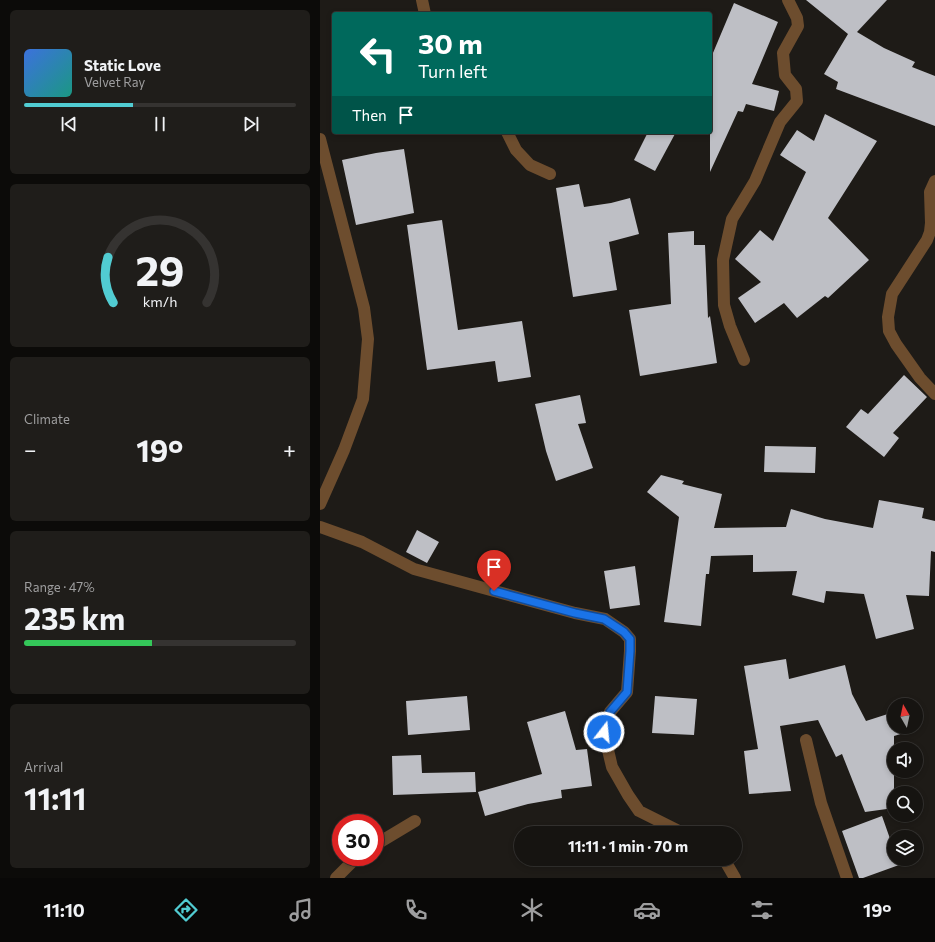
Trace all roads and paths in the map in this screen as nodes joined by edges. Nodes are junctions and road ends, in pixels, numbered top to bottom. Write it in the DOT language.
graph roads {
  1 [pos="422,0"];
  2 [pos="788,0"];
  3 [pos="425,12"];
  4 [pos="508,134"];
  5 [pos="320,139"];
  6 [pos="550,174"];
  7 [pos="935,181"];
  8 [pos="744,360"];
  9 [pos="935,394"];
  10 [pos="320,504"];
  11 [pos="320,527"];
  12 [pos="806,740"];
  13 [pos="415,822"];
  14 [pos="670,826"];
  15 [pos="384,840"];
  16 [pos="348,866"];
  17 [pos="728,866"];
  18 [pos="336,878"];
  19 [pos="735,878"];
  20 [pos="847,878"];
  1 -- 3 [label="street"];
  2 -- 8 [label="street"];
  4 -- 6 [label="street"];
  5 -- 10 [label="street"];
  7 -- 9 [label="street"];
  11 -- 14 [label="street"];
  12 -- 20 [label="street"];
  13 -- 15 [label="street"];
  16 -- 18 [label="street"];
  17 -- 19 [label="street"];
}
